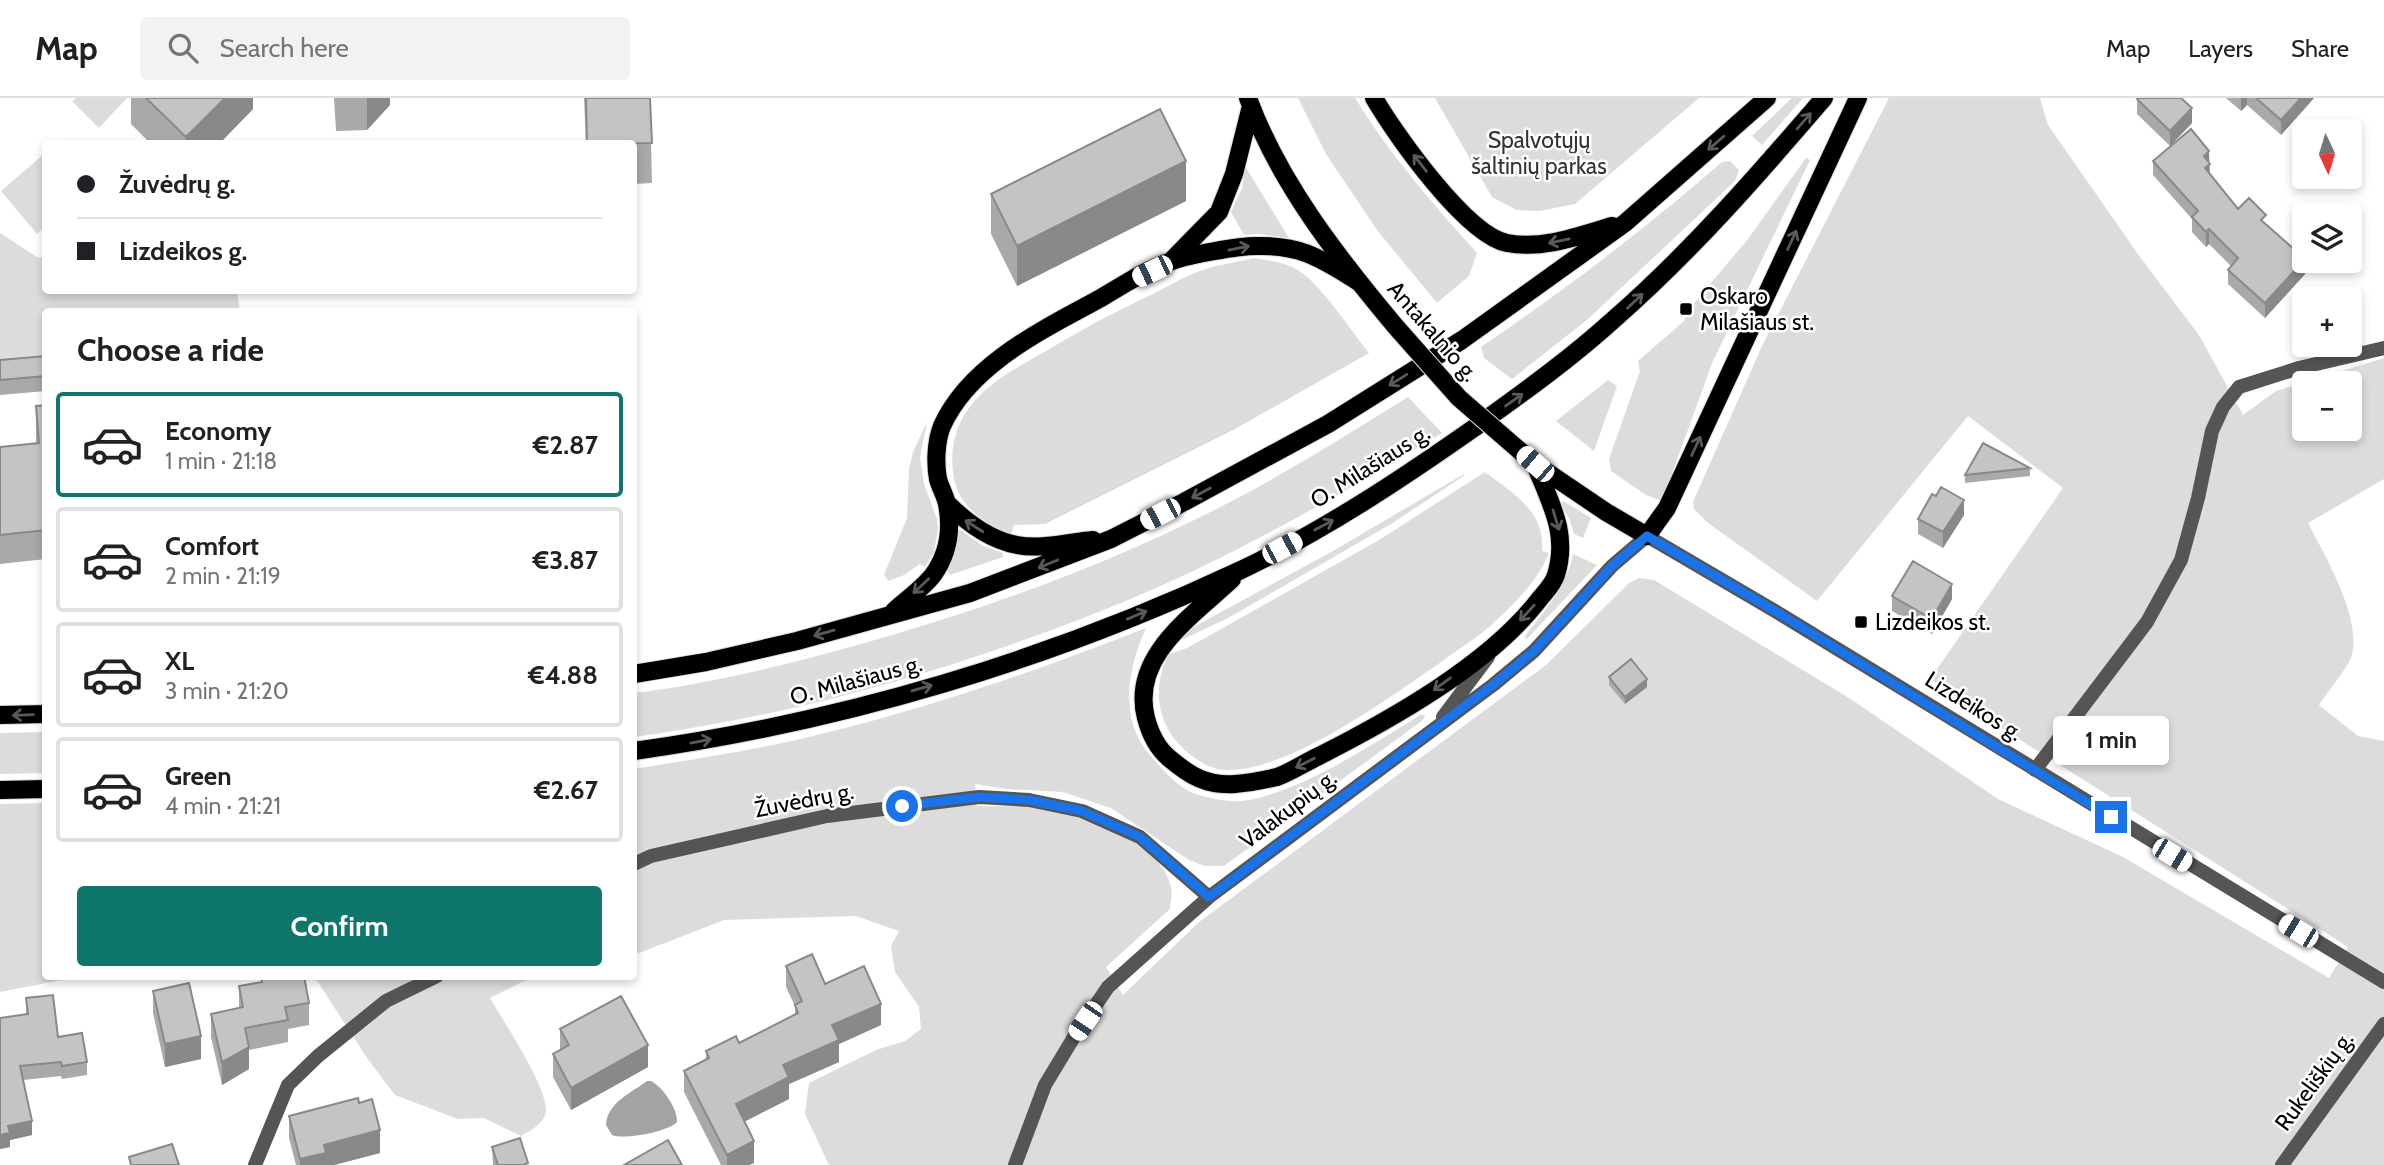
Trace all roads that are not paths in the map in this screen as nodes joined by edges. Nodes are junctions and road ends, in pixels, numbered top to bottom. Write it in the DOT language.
graph roads {
  1 [pos="1374,98"];
  2 [pos="1766,98"];
  3 [pos="1824,98"];
  4 [pos="1858,98"];
  5 [pos="1249,102"];
  6 [pos="1625,223"];
  7 [pos="1172,261"];
  8 [pos="1359,282"];
  9 [pos="2384,348"];
  10 [pos="1535,464"];
  11 [pos="947,503"];
  12 [pos="1647,536"];
  13 [pos="1111,539"];
  14 [pos="1242,569"];
  15 [pos="890,615"];
  16 [pos="1497,644"];
  17 [pos="637,674"];
  18 [pos="42,714"];
  19 [pos="0,715"];
  20 [pos="1434,729"];
  21 [pos="637,751"];
  22 [pos="2035,770"];
  23 [pos="42,789"];
  24 [pos="0,790"];
  25 [pos="637,863"];
  26 [pos="1209,897"];
  27 [pos="429,980"];
  28 [pos="2384,982"];
  29 [pos="2384,1024"];
  30 [pos="255,1165"];
  31 [pos="1015,1165"];
  32 [pos="2282,1165"];
  6 -- 1 [label="main road, one-way"];
  2 -- 6 [label="main road, one-way"];
  14 -- 3 [label="main road, O. Milašiaus g., one-way"];
  12 -- 4 [label="main road, one-way"];
  5 -- 7 [label="main road"];
  5 -- 8 [label="main road, Antakalnio g."];
  6 -- 13 [label="main road, one-way"];
  7 -- 8 [label="main road, one-way"];
  7 -- 11 [label="main road"];
  8 -- 10 [label="main road, Antakalnio g., bridge"];
  9 -- 22 [label="street"];
  10 -- 12 [label="main road, Antakalnio g."];
  10 -- 16 [label="main road, one-way"];
  13 -- 11 [label="main road, one-way"];
  11 -- 15 [label="main road, one-way"];
  12 -- 20 [label="street, Valakupių g."];
  12 -- 22 [label="street, Lizdeikos g."];
  13 -- 15 [label="main road, one-way"];
  16 -- 14 [label="main road, one-way"];
  21 -- 14 [label="main road, O. Milašiaus g., one-way"];
  15 -- 17 [label="main road, one-way"];
  16 -- 20 [label="street"];
  18 -- 19 [label="main road, one-way"];
  20 -- 26 [label="street, Valakupių g."];
  22 -- 28 [label="street, Lizdeikos g."];
  23 -- 24 [label="main road"];
  25 -- 26 [label="street, Žuvėdrų g."];
  26 -- 31 [label="street, Valakupių g."];
  27 -- 30 [label="street"];
  29 -- 32 [label="street, Rukeliškių g."];
}
